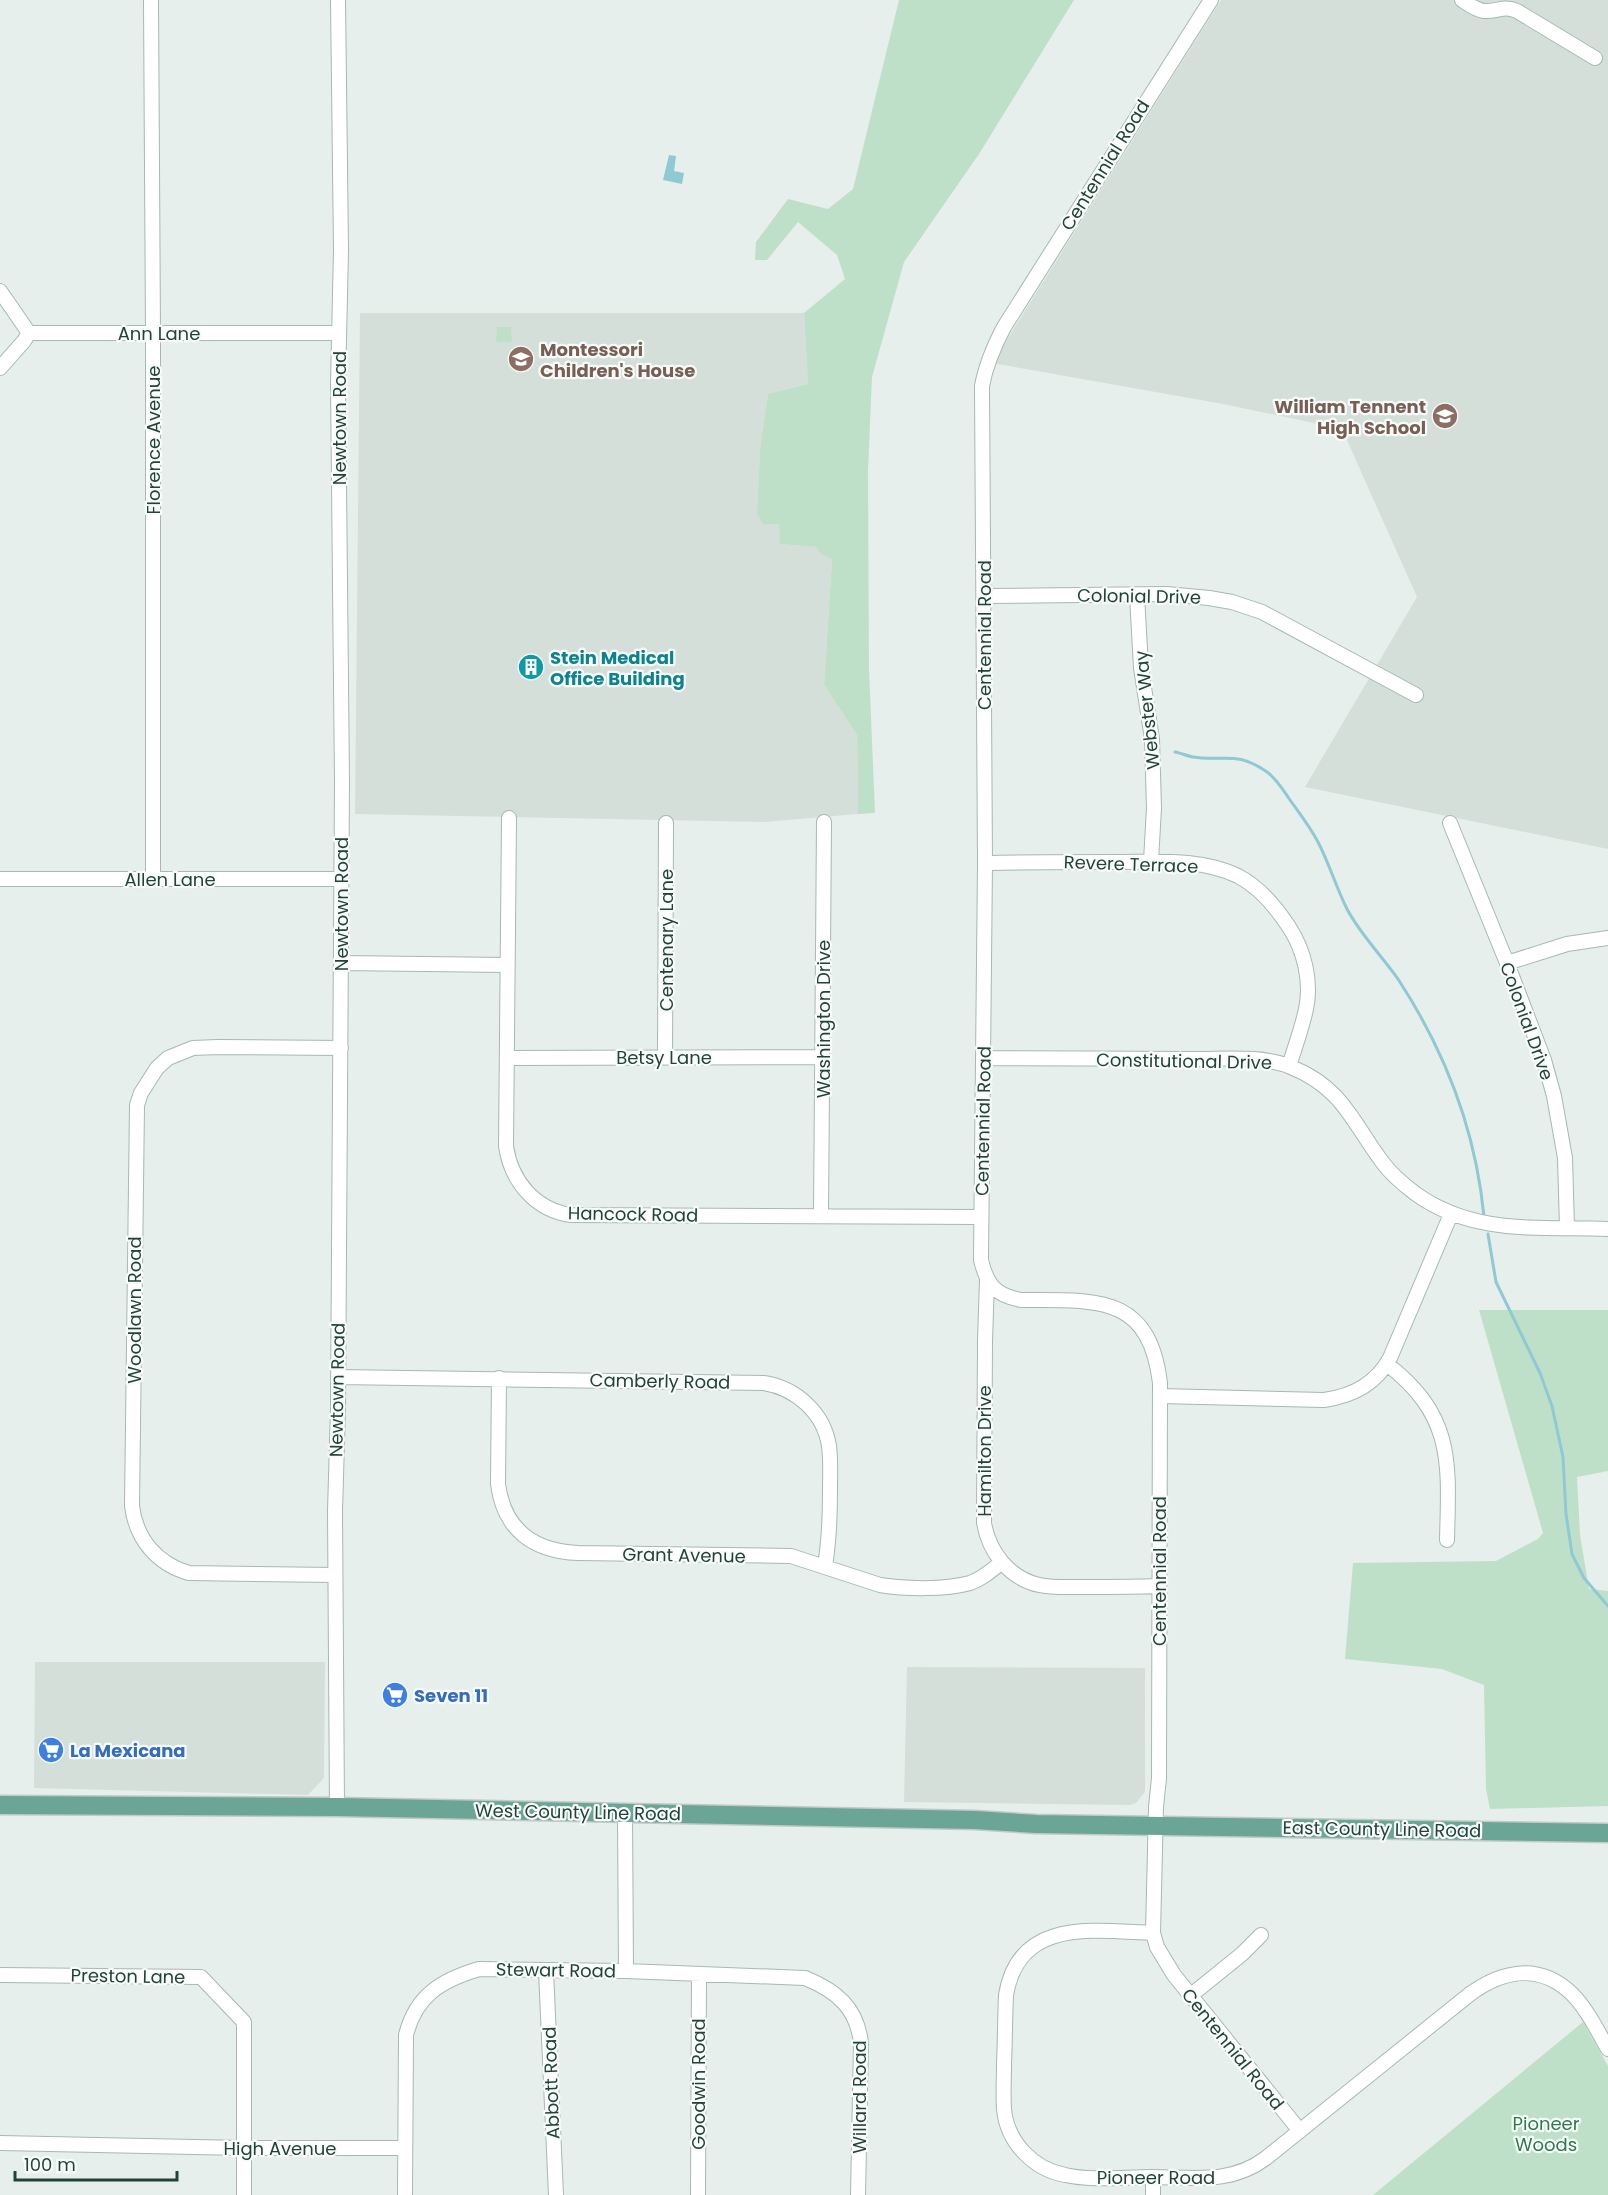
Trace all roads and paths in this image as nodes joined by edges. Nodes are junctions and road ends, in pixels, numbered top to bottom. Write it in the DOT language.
graph roads {
  1 [pos="150,0"];
  2 [pos="338,0"];
  3 [pos="1211,0"];
  4 [pos="1462,0"];
  5 [pos="1595,58"];
  6 [pos="0,291"];
  7 [pos="29,333"];
  8 [pos="339,333"];
  9 [pos="153,334"];
  10 [pos="0,368"];
  11 [pos="1137,595"];
  12 [pos="984,596"];
  13 [pos="1416,694"];
  14 [pos="509,818"];
  15 [pos="824,822"];
  16 [pos="666,823"];
  17 [pos="1450,823"];
  18 [pos="1150,861"];
  19 [pos="985,863"];
  20 [pos="0,879"];
  21 [pos="153,879"];
  22 [pos="341,879"];
  23 [pos="1608,938"];
  24 [pos="341,963"];
  25 [pos="1507,963"];
  26 [pos="506,965"];
  27 [pos="341,1048"];
  28 [pos="665,1057"];
  29 [pos="822,1057"];
  30 [pos="507,1058"];
  31 [pos="984,1058"];
  32 [pos="1289,1066"];
  33 [pos="1451,1214"];
  34 [pos="821,1216"];
  35 [pos="981,1216"];
  36 [pos="1567,1228"];
  37 [pos="1608,1229"];
  38 [pos="987,1280"];
  39 [pos="1387,1364"];
  40 [pos="338,1377"];
  41 [pos="499,1378"];
  42 [pos="1160,1396"];
  43 [pos="1447,1540"];
  44 [pos="1002,1562"];
  45 [pos="825,1566"];
  46 [pos="335,1575"];
  47 [pos="1158,1586"];
  48 [pos="0,1805"];
  49 [pos="337,1807"];
  50 [pos="625,1814"];
  51 [pos="1156,1826"];
  52 [pos="1608,1833"];
  53 [pos="1153,1933"];
  54 [pos="1261,1935"];
  55 [pos="546,1971"];
  56 [pos="626,1971"];
  57 [pos="699,1974"];
  58 [pos="0,1975"];
  59 [pos="1190,1996"];
  60 [pos="844,2003"];
  61 [pos="1608,2049"];
  62 [pos="1300,2131"];
  63 [pos="0,2143"];
  64 [pos="243,2148"];
  65 [pos="405,2148"];
  66 [pos="1153,2177"];
  67 [pos="244,2195"];
  68 [pos="405,2195"];
  69 [pos="555,2195"];
  70 [pos="698,2195"];
  71 [pos="858,2195"];
  72 [pos="1153,2195"];
  1 -- 9 [label="street, Florence Avenue"];
  2 -- 8 [label="street, Newtown Road"];
  3 -- 12 [label="street, Centennial Road"];
  4 -- 5 [label="street"];
  6 -- 7 [label="street"];
  7 -- 9 [label="street, Ann Lane"];
  7 -- 10 [label="street"];
  8 -- 9 [label="street, Ann Lane"];
  8 -- 22 [label="street, Newtown Road"];
  9 -- 21 [label="street, Florence Avenue"];
  11 -- 12 [label="street, Colonial Drive"];
  11 -- 13 [label="street, Colonial Drive"];
  11 -- 18 [label="street, Webster Way"];
  12 -- 19 [label="street, Centennial Road"];
  14 -- 26 [label="street, Hancock Road"];
  15 -- 29 [label="street, Washington Drive"];
  16 -- 28 [label="street, Centenary Lane"];
  17 -- 25 [label="street, Colonial Drive"];
  18 -- 19 [label="street, Revere Terrace"];
  18 -- 32 [label="street, Revere Terrace"];
  19 -- 31 [label="street, Centennial Road"];
  20 -- 21 [label="street, Allen Lane"];
  21 -- 22 [label="street, Allen Lane"];
  22 -- 24 [label="street, Newtown Road"];
  23 -- 25 [label="street"];
  24 -- 26 [label="street"];
  24 -- 27 [label="street, Newtown Road"];
  25 -- 36 [label="street, Colonial Drive"];
  26 -- 30 [label="street, Hancock Road"];
  27 -- 40 [label="street, Newtown Road"];
  27 -- 46 [label="street, Woodlawn Road"];
  28 -- 29 [label="street, Betsy Lane"];
  28 -- 30 [label="street, Betsy Lane"];
  29 -- 34 [label="street, Washington Drive"];
  30 -- 34 [label="street, Hancock Road"];
  31 -- 32 [label="street, Constitutional Drive"];
  31 -- 35 [label="street, Centennial Road"];
  32 -- 33 [label="street, Constitutional Drive"];
  33 -- 36 [label="street, Constitutional Drive"];
  33 -- 39 [label="street"];
  34 -- 35 [label="street, Hancock Road"];
  35 -- 38 [label="street, Centennial Road"];
  36 -- 37 [label="street, Constitutional Drive"];
  38 -- 42 [label="street, Centennial Road"];
  38 -- 44 [label="street, Hamilton Drive"];
  39 -- 42 [label="street"];
  39 -- 43 [label="street"];
  40 -- 41 [label="street, Camberly Road"];
  40 -- 46 [label="street, Newtown Road"];
  41 -- 45 [label="street, Grant Avenue"];
  41 -- 45 [label="street, Camberly Road"];
  42 -- 47 [label="street, Centennial Road"];
  44 -- 45 [label="street, Grant Avenue"];
  44 -- 47 [label="street, Hamilton Drive"];
  46 -- 49 [label="street, Newtown Road"];
  47 -- 51 [label="street, Centennial Road"];
  48 -- 49 [label="main road, West County Line Road"];
  49 -- 50 [label="main road, West County Line Road"];
  50 -- 51 [label="main road, West County Line Road"];
  50 -- 56 [label="street"];
  51 -- 52 [label="main road, East County Line Road"];
  51 -- 53 [label="street, Centennial Road"];
  53 -- 59 [label="street, Centennial Road"];
  53 -- 66 [label="street, Pioneer Road"];
  54 -- 59 [label="street"];
  55 -- 56 [label="street, Stewart Road"];
  55 -- 65 [label="street, Stewart Road"];
  55 -- 69 [label="street, Abbott Road"];
  56 -- 57 [label="street, Stewart Road"];
  57 -- 60 [label="street, Stewart Road"];
  57 -- 70 [label="street, Goodwin Road"];
  58 -- 64 [label="street, Preston Lane"];
  59 -- 62 [label="street, Centennial Road"];
  60 -- 71 [label="street, Willard Road"];
  61 -- 62 [label="street, Pioneer Road"];
  62 -- 66 [label="street, Pioneer Road"];
  63 -- 64 [label="street, High Avenue"];
  64 -- 65 [label="street, High Avenue"];
  64 -- 67 [label="street, Preston Lane"];
  65 -- 68 [label="street"];
  66 -- 72 [label="street"];
}
